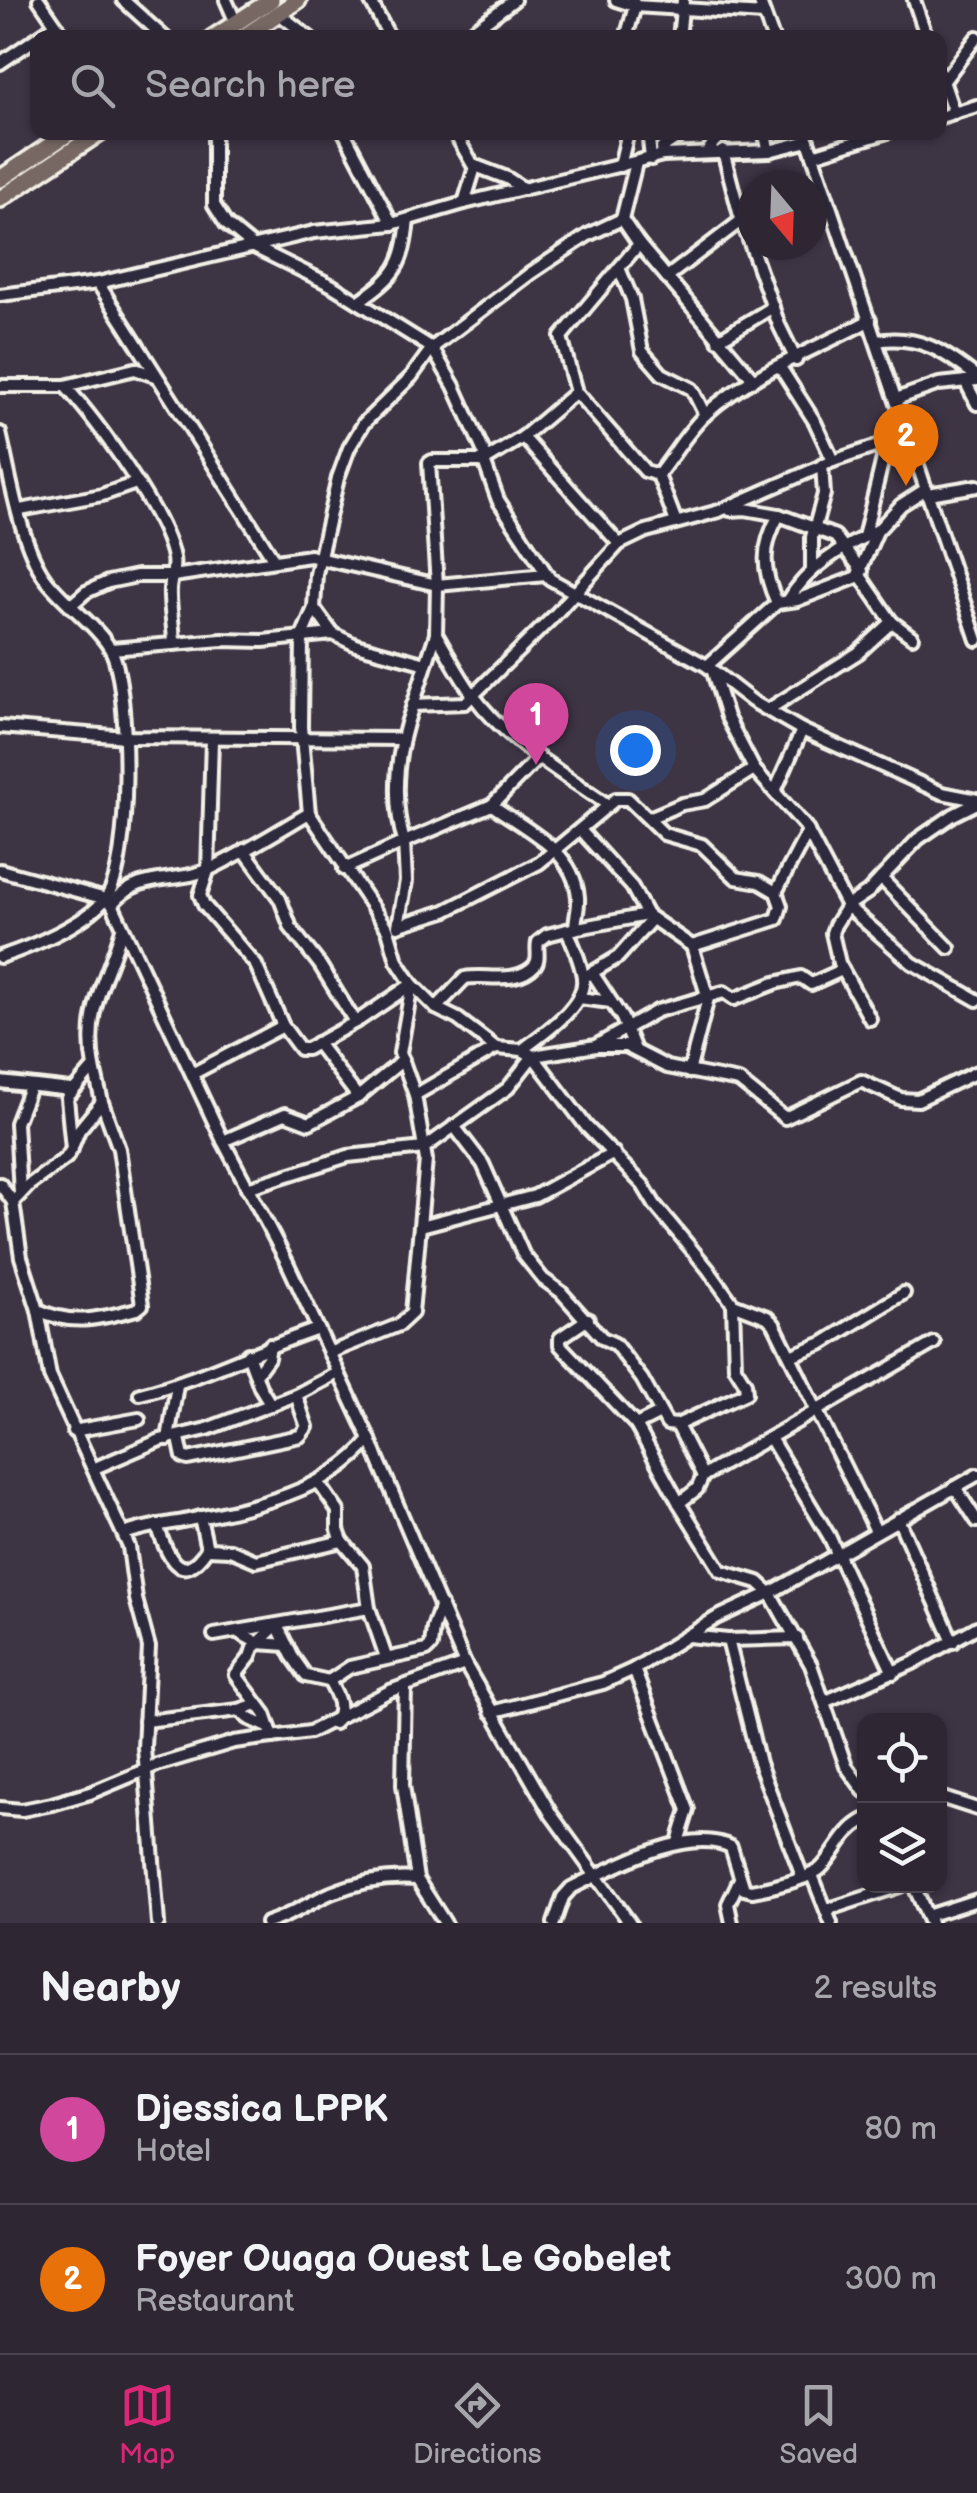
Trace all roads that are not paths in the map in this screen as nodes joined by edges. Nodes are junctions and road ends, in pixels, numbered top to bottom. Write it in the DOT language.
graph roads {
  1 [pos="39,0"];
  2 [pos="123,0"];
  3 [pos="226,0"];
  4 [pos="298,0"];
  5 [pos="370,0"];
  6 [pos="514,0"];
  7 [pos="616,0"];
  8 [pos="760,0"];
  9 [pos="914,0"];
  10 [pos="634,3"];
  11 [pos="682,4"];
  12 [pos="274,6"];
  13 [pos="764,14"];
  14 [pos="56,25"];
  15 [pos="49,30"];
  16 [pos="59,30"];
  17 [pos="155,30"];
  18 [pos="239,30"];
  19 [pos="299,30"];
  20 [pos="386,30"];
  21 [pos="475,30"];
  22 [pos="628,30"];
  23 [pos="680,30"];
  24 [pos="769,30"];
  25 [pos="924,30"];
  26 [pos="977,37"];
  27 [pos="30,43"];
  28 [pos="0,63"];
  29 [pos="947,70"];
  30 [pos="947,94"];
  31 [pos="977,106"];
  32 [pos="954,113"];
  33 [pos="947,115"];
  34 [pos="58,140"];
  35 [pos="88,140"];
  36 [pos="214,140"];
  37 [pos="348,140"];
  38 [pos="459,140"];
  39 [pos="627,140"];
  40 [pos="650,140"];
  41 [pos="674,140"];
  42 [pos="716,140"];
  43 [pos="766,140"];
  44 [pos="798,140"];
  45 [pos="807,140"];
  46 [pos="862,140"];
  47 [pos="708,151"];
  48 [pos="723,151"];
  49 [pos="769,151"];
  50 [pos="813,155"];
  51 [pos="657,157"];
  52 [pos="636,163"];
  53 [pos="620,166"];
  54 [pos="475,167"];
  55 [pos="0,179"];
  56 [pos="524,188"];
  57 [pos="0,199"];
  58 [pos="737,202"];
  59 [pos="464,203"];
  60 [pos="622,219"];
  61 [pos="408,220"];
  62 [pos="392,224"];
  63 [pos="737,224"];
  64 [pos="639,244"];
  65 [pos="254,247"];
  66 [pos="757,260"];
  67 [pos="619,268"];
  68 [pos="667,277"];
  69 [pos="98,283"];
  70 [pos="0,295"];
  71 [pos="358,302"];
  72 [pos="774,307"];
  73 [pos="870,320"];
  74 [pos="718,340"];
  75 [pos="877,341"];
  76 [pos="432,348"];
  77 [pos="796,360"];
  78 [pos="780,367"];
  79 [pos="159,378"];
  80 [pos="752,378"];
  81 [pos="973,379"];
  82 [pos="0,386"];
  83 [pos="65,386"];
  84 [pos="576,392"];
  85 [pos="896,400"];
  86 [pos="977,404"];
  87 [pos="705,415"];
  88 [pos="0,433"];
  89 [pos="907,436"];
  90 [pos="523,437"];
  91 [pos="887,442"];
  92 [pos="486,460"];
  93 [pos="827,463"];
  94 [pos="658,475"];
  95 [pos="136,483"];
  96 [pos="977,486"];
  97 [pos="927,492"];
  98 [pos="20,510"];
  99 [pos="719,511"];
  100 [pos="779,515"];
  101 [pos="676,522"];
  102 [pos="814,527"];
  103 [pos="877,531"];
  104 [pos="864,537"];
  105 [pos="619,544"];
  106 [pos="844,546"];
  107 [pos="320,559"];
  108 [pos="274,560"];
  109 [pos="812,571"];
  110 [pos="860,572"];
  111 [pos="546,575"];
  112 [pos="173,576"];
  113 [pos="437,586"];
  114 [pos="573,594"];
  115 [pos="977,599"];
  116 [pos="782,602"];
  117 [pos="965,604"];
  118 [pos="70,606"];
  119 [pos="314,608"];
  120 [pos="892,622"];
  121 [pos="333,634"];
  122 [pos="436,634"];
  123 [pos="302,636"];
  124 [pos="912,637"];
  125 [pos="977,640"];
  126 [pos="174,644"];
  127 [pos="111,649"];
  128 [pos="426,664"];
  129 [pos="710,668"];
  130 [pos="474,696"];
  131 [pos="413,705"];
  132 [pos="769,709"];
  133 [pos="0,726"];
  134 [pos="802,730"];
  135 [pos="126,737"];
  136 [pos="212,738"];
  137 [pos="400,739"];
  138 [pos="304,740"];
  139 [pos="538,758"];
  140 [pos="754,769"];
  141 [pos="775,791"];
  142 [pos="977,802"];
  143 [pos="492,804"];
  144 [pos="608,805"];
  145 [pos="308,813"];
  146 [pos="649,818"];
  147 [pos="580,830"];
  148 [pos="808,831"];
  149 [pos="404,842"];
  150 [pos="244,850"];
  151 [pos="556,850"];
  152 [pos="344,869"];
  153 [pos="0,870"];
  154 [pos="208,870"];
  155 [pos="882,878"];
  156 [pos="776,892"];
  157 [pos="109,901"];
  158 [pos="847,906"];
  159 [pos="650,917"];
  160 [pos="400,925"];
  161 [pos="122,928"];
  162 [pos="571,929"];
  163 [pos="388,930"];
  164 [pos="692,946"];
  165 [pos="949,948"];
  166 [pos="0,956"];
  167 [pos="842,970"];
  168 [pos="588,976"];
  169 [pos="412,984"];
  170 [pos="579,998"];
  171 [pos="708,998"];
  172 [pos="977,1000"];
  173 [pos="612,1002"];
  174 [pos="436,1008"];
  175 [pos="870,1018"];
  176 [pos="355,1022"];
  177 [pos="283,1026"];
  178 [pos="626,1028"];
  179 [pos="317,1044"];
  180 [pos="596,1046"];
  181 [pos="496,1048"];
  182 [pos="522,1050"];
  183 [pos="635,1050"];
  184 [pos="533,1056"];
  185 [pos="402,1060"];
  186 [pos="94,1066"];
  187 [pos="690,1072"];
  188 [pos="977,1072"];
  189 [pos="192,1074"];
  190 [pos="0,1082"];
  191 [pos="30,1087"];
  192 [pos="72,1090"];
  193 [pos="358,1096"];
  194 [pos="415,1096"];
  195 [pos="102,1102"];
  196 [pos="454,1126"];
  197 [pos="223,1141"];
  198 [pos="424,1148"];
  199 [pos="72,1149"];
  200 [pos="614,1152"];
  201 [pos="0,1184"];
  202 [pos="247,1188"];
  203 [pos="17,1198"];
  204 [pos="502,1206"];
  205 [pos="420,1226"];
  206 [pos="904,1293"];
  207 [pos="733,1304"];
  208 [pos="38,1310"];
  209 [pos="588,1319"];
  210 [pos="318,1329"];
  211 [pos="934,1343"];
  212 [pos="270,1345"];
  213 [pos="329,1352"];
  214 [pos="248,1354"];
  215 [pos="790,1356"];
  216 [pos="258,1373"];
  217 [pos="338,1373"];
  218 [pos="177,1384"];
  219 [pos="140,1394"];
  220 [pos="296,1396"];
  221 [pos="272,1405"];
  222 [pos="660,1413"];
  223 [pos="816,1413"];
  224 [pos="139,1419"];
  225 [pos="677,1425"];
  226 [pos="636,1426"];
  227 [pos="73,1432"];
  228 [pos="173,1438"];
  229 [pos="770,1438"];
  230 [pos="370,1440"];
  231 [pos="95,1468"];
  232 [pos="333,1470"];
  233 [pos="977,1475"];
  234 [pos="704,1476"];
  235 [pos="318,1482"];
  236 [pos="954,1488"];
  237 [pos="329,1495"];
  238 [pos="679,1502"];
  239 [pos="200,1517"];
  240 [pos="898,1518"];
  241 [pos="977,1521"];
  242 [pos="157,1525"];
  243 [pos="876,1531"];
  244 [pos="124,1534"];
  245 [pos="342,1541"];
  246 [pos="207,1549"];
  247 [pos="836,1553"];
  248 [pos="770,1593"];
  249 [pos="441,1604"];
  250 [pos="369,1608"];
  251 [pos="277,1625"];
  252 [pos="977,1627"];
  253 [pos="237,1632"];
  254 [pos="214,1636"];
  255 [pos="687,1636"];
  256 [pos="797,1638"];
  257 [pos="728,1640"];
  258 [pos="258,1642"];
  259 [pos="952,1642"];
  260 [pos="287,1645"];
  261 [pos="386,1657"];
  262 [pos="465,1664"];
  263 [pos="634,1670"];
  264 [pos="894,1673"];
  265 [pos="329,1681"];
  266 [pos="405,1686"];
  267 [pos="824,1702"];
  268 [pos="257,1704"];
  269 [pos="239,1710"];
  270 [pos="492,1712"];
  271 [pos="145,1721"];
  272 [pos="334,1722"];
  273 [pos="271,1732"];
  274 [pos="148,1769"];
  275 [pos="857,1782"];
  276 [pos="947,1800"];
  277 [pos="0,1808"];
  278 [pos="977,1808"];
  279 [pos="857,1825"];
  280 [pos="678,1842"];
  281 [pos="807,1876"];
  282 [pos="594,1877"];
  283 [pos="416,1879"];
  284 [pos="739,1881"];
  285 [pos="878,1893"];
  286 [pos="917,1893"];
  287 [pos="977,1900"];
  288 [pos="826,1910"];
  289 [pos="928,1919"];
  290 [pos="155,1922"];
  291 [pos="267,1923"];
  292 [pos="445,1923"];
  293 [pos="554,1923"];
  294 [pos="630,1923"];
  295 [pos="732,1923"];
  296 [pos="830,1923"];
  1 -- 14 [label="street"];
  2 -- 17 [label="street"];
  3 -- 18 [label="street"];
  4 -- 12 [label="highway"];
  5 -- 20 [label="street"];
  6 -- 21 [label="street"];
  7 -- 10 [label="street"];
  8 -- 13 [label="street"];
  9 -- 25 [label="street"];
  10 -- 11 [label="street"];
  10 -- 22 [label="street"];
  11 -- 13 [label="street"];
  11 -- 23 [label="street"];
  12 -- 18 [label="highway"];
  12 -- 19 [label="street"];
  13 -- 24 [label="street"];
  14 -- 15 [label="street"];
  14 -- 16 [label="street"];
  26 -- 29 [label="street"];
  27 -- 28 [label="street"];
  30 -- 32 [label="street"];
  31 -- 32 [label="street"];
  32 -- 33 [label="street"];
  34 -- 55 [label="highway"];
  35 -- 57 [label="highway"];
  36 -- 65 [label="street"];
  37 -- 62 [label="street"];
  38 -- 54 [label="street"];
  39 -- 53 [label="street"];
  40 -- 51 [label="street"];
  41 -- 51 [label="street"];
  42 -- 47 [label="street"];
  43 -- 49 [label="street"];
  44 -- 49 [label="street"];
  45 -- 50 [label="street"];
  46 -- 50 [label="street"];
  47 -- 48 [label="street"];
  47 -- 51 [label="street"];
  48 -- 49 [label="street"];
  48 -- 58 [label="street"];
  50 -- 73 [label="street"];
  51 -- 52 [label="street"];
  52 -- 53 [label="street"];
  52 -- 60 [label="street"];
  53 -- 56 [label="street"];
  54 -- 56 [label="street"];
  54 -- 59 [label="street"];
  56 -- 59 [label="street"];
  59 -- 61 [label="street"];
  60 -- 64 [label="street"];
  60 -- 76 [label="street"];
  61 -- 62 [label="street"];
  61 -- 71 [label="street"];
  62 -- 65 [label="street"];
  63 -- 68 [label="street"];
  64 -- 67 [label="street"];
  64 -- 68 [label="street"];
  65 -- 69 [label="street"];
  65 -- 71 [label="street"];
  66 -- 72 [label="street"];
  67 -- 84 [label="street"];
  67 -- 87 [label="street"];
  68 -- 74 [label="street"];
  69 -- 70 [label="street"];
  69 -- 79 [label="street"];
  71 -- 76 [label="street"];
  72 -- 74 [label="street"];
  72 -- 77 [label="street"];
  73 -- 75 [label="street"];
  73 -- 77 [label="street"];
  74 -- 80 [label="street"];
  75 -- 81 [label="street"];
  75 -- 85 [label="street"];
  76 -- 92 [label="street"];
  76 -- 107 [label="street"];
  77 -- 78 [label="street"];
  78 -- 80 [label="street"];
  78 -- 93 [label="street"];
  79 -- 83 [label="street"];
  79 -- 108 [label="street"];
  80 -- 87 [label="street"];
  81 -- 85 [label="street"];
  81 -- 86 [label="street"];
  82 -- 83 [label="street"];
  83 -- 95 [label="street"];
  84 -- 90 [label="street"];
  84 -- 94 [label="street"];
  85 -- 89 [label="street"];
  87 -- 94 [label="street"];
  88 -- 98 [label="street"];
  89 -- 91 [label="street"];
  89 -- 97 [label="street"];
  90 -- 92 [label="street"];
  90 -- 105 [label="street"];
  91 -- 93 [label="street"];
  91 -- 104 [label="street"];
  92 -- 111 [label="street"];
  92 -- 113 [label="street"];
  93 -- 99 [label="street"];
  93 -- 102 [label="street"];
  94 -- 101 [label="street"];
  95 -- 98 [label="street"];
  95 -- 112 [label="street"];
  96 -- 97 [label="street"];
  97 -- 103 [label="street"];
  97 -- 117 [label="street"];
  98 -- 118 [label="street"];
  99 -- 100 [label="street"];
  99 -- 101 [label="street"];
  100 -- 102 [label="street"];
  100 -- 116 [label="street"];
  101 -- 105 [label="street"];
  102 -- 106 [label="street"];
  102 -- 109 [label="street"];
  103 -- 104 [label="street"];
  103 -- 110 [label="street"];
  104 -- 106 [label="street"];
  105 -- 114 [label="street"];
  106 -- 109 [label="street"];
  106 -- 110 [label="street"];
  107 -- 108 [label="street"];
  107 -- 113 [label="street"];
  107 -- 119 [label="street"];
  108 -- 112 [label="street"];
  109 -- 116 [label="street"];
  110 -- 116 [label="street"];
  110 -- 120 [label="street"];
  111 -- 113 [label="street"];
  111 -- 114 [label="street"];
  112 -- 118 [label="street"];
  112 -- 126 [label="street"];
  113 -- 122 [label="street"];
  114 -- 129 [label="street"];
  114 -- 130 [label="street"];
  115 -- 117 [label="street"];
  116 -- 129 [label="street"];
  117 -- 125 [label="street"];
  118 -- 127 [label="street"];
  119 -- 121 [label="street"];
  119 -- 123 [label="street"];
  120 -- 124 [label="street"];
  120 -- 132 [label="street"];
  121 -- 123 [label="street"];
  121 -- 128 [label="street"];
  122 -- 128 [label="street"];
  122 -- 130 [label="street"];
  123 -- 126 [label="street"];
  123 -- 138 [label="street"];
  126 -- 127 [label="street"];
  127 -- 135 [label="street"];
  128 -- 131 [label="street"];
  129 -- 132 [label="street"];
  129 -- 140 [label="street"];
  130 -- 131 [label="street"];
  130 -- 139 [label="street"];
  131 -- 137 [label="street"];
  132 -- 134 [label="street"];
  133 -- 135 [label="street"];
  134 -- 141 [label="street"];
  134 -- 142 [label="street"];
  135 -- 136 [label="street"];
  135 -- 157 [label="street"];
  136 -- 138 [label="street"];
  136 -- 154 [label="street"];
  137 -- 138 [label="street"];
  137 -- 149 [label="street"];
  138 -- 145 [label="street"];
  139 -- 143 [label="street"];
  139 -- 144 [label="street"];
  140 -- 141 [label="street"];
  140 -- 146 [label="street"];
  141 -- 148 [label="street"];
  142 -- 155 [label="street"];
  143 -- 149 [label="street"];
  143 -- 151 [label="street"];
  144 -- 146 [label="street"];
  144 -- 147 [label="street"];
  145 -- 150 [label="street"];
  145 -- 152 [label="street"];
  146 -- 156 [label="street"];
  147 -- 151 [label="street"];
  147 -- 159 [label="street"];
  148 -- 156 [label="street"];
  148 -- 158 [label="street"];
  149 -- 152 [label="street"];
  149 -- 160 [label="street"];
  150 -- 154 [label="street"];
  150 -- 176 [label="street"];
  151 -- 160 [label="street"];
  151 -- 162 [label="street"];
  152 -- 163 [label="street"];
  153 -- 157 [label="street"];
  154 -- 157 [label="street"];
  154 -- 177 [label="street"];
  155 -- 158 [label="street"];
  155 -- 165 [label="street"];
  156 -- 164 [label="street"];
  157 -- 161 [label="street"];
  157 -- 166 [label="street"];
  158 -- 167 [label="street"];
  158 -- 172 [label="street"];
  159 -- 162 [label="street"];
  159 -- 164 [label="street"];
  159 -- 168 [label="street"];
  160 -- 163 [label="street"];
  161 -- 186 [label="street"];
  161 -- 189 [label="street"];
  162 -- 168 [label="street"];
  162 -- 174 [label="street"];
  163 -- 169 [label="street"];
  164 -- 171 [label="street"];
  167 -- 171 [label="street"];
  167 -- 175 [label="street"];
  168 -- 170 [label="street"];
  168 -- 173 [label="street"];
  169 -- 174 [label="street"];
  169 -- 176 [label="street"];
  169 -- 185 [label="street"];
  170 -- 173 [label="street"];
  170 -- 182 [label="street"];
  171 -- 178 [label="street"];
  171 -- 187 [label="street"];
  173 -- 178 [label="street"];
  174 -- 181 [label="street"];
  176 -- 179 [label="street"];
  177 -- 179 [label="street"];
  177 -- 189 [label="street"];
  178 -- 180 [label="street"];
  178 -- 183 [label="street"];
  179 -- 193 [label="street"];
  180 -- 183 [label="street"];
  180 -- 184 [label="street"];
  181 -- 182 [label="street"];
  181 -- 194 [label="street"];
  182 -- 184 [label="street"];
  183 -- 187 [label="street"];
  184 -- 196 [label="street"];
  184 -- 200 [label="street"];
  185 -- 193 [label="street"];
  185 -- 194 [label="street"];
  186 -- 192 [label="street"];
  186 -- 195 [label="street"];
  187 -- 188 [label="street"];
  189 -- 197 [label="street"];
  190 -- 191 [label="street"];
  191 -- 192 [label="street"];
  191 -- 203 [label="street"];
  192 -- 199 [label="street"];
  193 -- 197 [label="street"];
  194 -- 198 [label="street"];
  195 -- 199 [label="street"];
  195 -- 208 [label="street"];
  196 -- 198 [label="street"];
  196 -- 204 [label="street"];
  197 -- 202 [label="street"];
  198 -- 202 [label="street"];
  198 -- 205 [label="street"];
  199 -- 203 [label="street"];
  200 -- 204 [label="street"];
  200 -- 207 [label="street"];
  201 -- 203 [label="street"];
  202 -- 210 [label="street"];
  203 -- 208 [label="street"];
  204 -- 205 [label="street"];
  204 -- 209 [label="street"];
  205 -- 213 [label="street"];
  206 -- 215 [label="street"];
  207 -- 215 [label="street"];
  207 -- 225 [label="street"];
  208 -- 227 [label="street"];
  209 -- 222 [label="street"];
  209 -- 226 [label="street"];
  210 -- 212 [label="street"];
  210 -- 213 [label="street"];
  211 -- 223 [label="street"];
  212 -- 214 [label="street"];
  212 -- 216 [label="street"];
  213 -- 217 [label="street"];
  214 -- 216 [label="street"];
  214 -- 218 [label="street"];
  215 -- 223 [label="street"];
  216 -- 221 [label="street"];
  217 -- 220 [label="street"];
  217 -- 230 [label="street"];
  218 -- 219 [label="street"];
  218 -- 228 [label="street"];
  220 -- 221 [label="street"];
  220 -- 228 [label="street"];
  221 -- 228 [label="street"];
  222 -- 225 [label="street"];
  222 -- 226 [label="street"];
  223 -- 229 [label="street"];
  223 -- 243 [label="street"];
  224 -- 227 [label="street"];
  225 -- 234 [label="street"];
  226 -- 238 [label="street"];
  227 -- 231 [label="street"];
  228 -- 231 [label="street"];
  229 -- 234 [label="street"];
  229 -- 247 [label="street"];
  230 -- 232 [label="street"];
  230 -- 249 [label="street"];
  231 -- 244 [label="street"];
  232 -- 235 [label="street"];
  232 -- 237 [label="street"];
  233 -- 236 [label="street"];
  234 -- 238 [label="street"];
  235 -- 237 [label="street"];
  235 -- 239 [label="street"];
  236 -- 240 [label="street"];
  236 -- 241 [label="street"];
  237 -- 245 [label="street"];
  238 -- 248 [label="street"];
  239 -- 242 [label="street"];
  239 -- 246 [label="street"];
  240 -- 243 [label="street"];
  240 -- 259 [label="street"];
  242 -- 244 [label="street"];
  242 -- 246 [label="street"];
  243 -- 247 [label="street"];
  244 -- 271 [label="street"];
  245 -- 246 [label="street"];
  245 -- 250 [label="street"];
  247 -- 248 [label="street"];
  247 -- 264 [label="street"];
  248 -- 255 [label="street"];
  248 -- 256 [label="street"];
  249 -- 261 [label="street"];
  249 -- 262 [label="street"];
  250 -- 251 [label="street"];
  250 -- 261 [label="street"];
  251 -- 253 [label="street"];
  251 -- 258 [label="street"];
  251 -- 260 [label="street"];
  252 -- 259 [label="street"];
  253 -- 254 [label="street"];
  253 -- 258 [label="street"];
  255 -- 257 [label="street"];
  255 -- 263 [label="street"];
  256 -- 257 [label="street"];
  256 -- 267 [label="street"];
  257 -- 281 [label="street"];
  258 -- 260 [label="street"];
  258 -- 268 [label="street"];
  259 -- 264 [label="street"];
  260 -- 265 [label="street"];
  261 -- 265 [label="street"];
  262 -- 266 [label="street"];
  262 -- 270 [label="street"];
  263 -- 270 [label="street"];
  263 -- 280 [label="street"];
  264 -- 267 [label="street"];
  265 -- 272 [label="street"];
  266 -- 272 [label="street"];
  266 -- 283 [label="street"];
  267 -- 275 [label="street"];
  268 -- 269 [label="street"];
  268 -- 273 [label="street"];
  269 -- 271 [label="street"];
  269 -- 273 [label="street"];
  270 -- 282 [label="street"];
  271 -- 274 [label="street"];
  272 -- 273 [label="street"];
  273 -- 274 [label="street"];
  274 -- 277 [label="street"];
  274 -- 290 [label="street"];
  276 -- 278 [label="street"];
  279 -- 281 [label="street"];
  280 -- 282 [label="street"];
  280 -- 284 [label="street"];
  281 -- 284 [label="street"];
  281 -- 288 [label="street"];
  282 -- 293 [label="street"];
  282 -- 294 [label="street"];
  283 -- 291 [label="street"];
  283 -- 292 [label="street"];
  284 -- 295 [label="street"];
  285 -- 288 [label="street"];
  286 -- 289 [label="street"];
  287 -- 289 [label="street"];
  288 -- 296 [label="street"];
}
